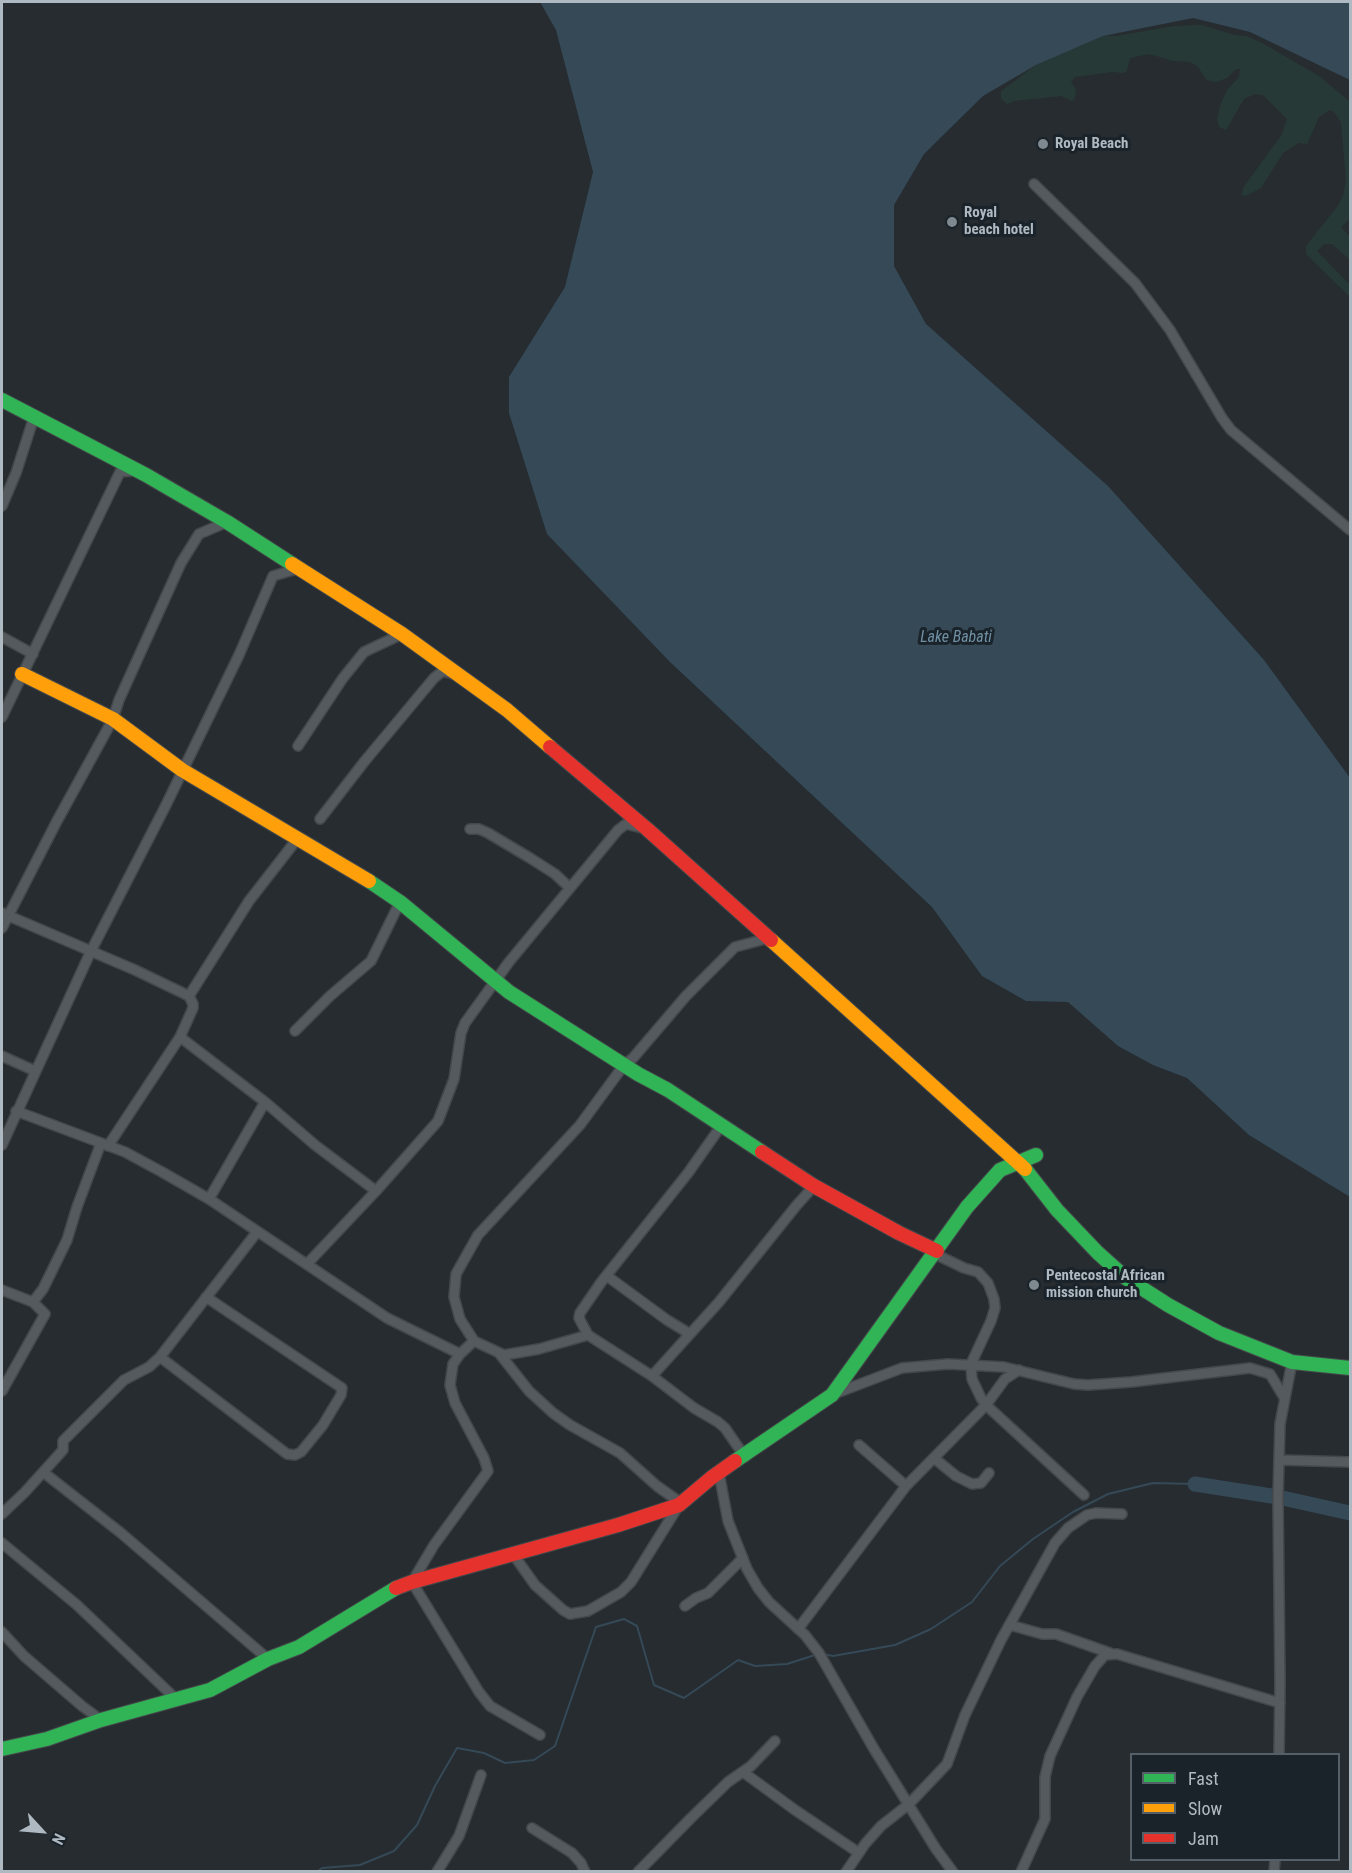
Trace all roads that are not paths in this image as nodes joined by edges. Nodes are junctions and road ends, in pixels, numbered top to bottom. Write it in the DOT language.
graph roads {
  1 [pos="1034,184"];
  2 [pos="2,400"];
  3 [pos="34,417"];
  4 [pos="137,470"];
  5 [pos="2,506"];
  6 [pos="227,522"];
  7 [pos="1350,530"];
  8 [pos="300,568"];
  9 [pos="402,634"];
  10 [pos="2,637"];
  11 [pos="33,654"];
  12 [pos="22,674"];
  13 [pos="464,677"];
  14 [pos="2,717"];
  15 [pos="113,719"];
  16 [pos="298,746"];
  17 [pos="182,770"];
  18 [pos="320,819"];
  19 [pos="470,829"];
  20 [pos="647,829"];
  21 [pos="298,838"];
  22 [pos="570,888"];
  23 [pos="400,902"];
  24 [pos="4,914"];
  25 [pos="2,928"];
  26 [pos="769,938"];
  27 [pos="91,951"];
  28 [pos="494,981"];
  29 [pos="189,996"];
  30 [pos="295,1031"];
  31 [pos="180,1037"];
  32 [pos="2,1056"];
  33 [pos="624,1065"];
  34 [pos="35,1071"];
  35 [pos="266,1102"];
  36 [pos="16,1111"];
  37 [pos="721,1126"];
  38 [pos="2,1142"];
  39 [pos="104,1144"];
  40 [pos="1036,1155"];
  41 [pos="1021,1163"];
  42 [pos="814,1186"];
  43 [pos="376,1191"];
  44 [pos="209,1198"];
  45 [pos="257,1232"];
  46 [pos="936,1252"];
  47 [pos="307,1264"];
  48 [pos="607,1276"];
  49 [pos="2,1290"];
  50 [pos="206,1297"];
  51 [pos="33,1302"];
  52 [pos="690,1334"];
  53 [pos="588,1335"];
  54 [pos="474,1341"];
  55 [pos="498,1353"];
  56 [pos="460,1354"];
  57 [pos="160,1358"];
  58 [pos="1292,1362"];
  59 [pos="970,1366"];
  60 [pos="1350,1368"];
  61 [pos="1018,1370"];
  62 [pos="652,1376"];
  63 [pos="2,1391"];
  64 [pos="831,1395"];
  65 [pos="1285,1398"];
  66 [pos="986,1405"];
  67 [pos="859,1446"];
  68 [pos="745,1457"];
  69 [pos="934,1458"];
  70 [pos="1279,1460"];
  71 [pos="1350,1462"];
  72 [pos="43,1472"];
  73 [pos="719,1473"];
  74 [pos="989,1473"];
  75 [pos="906,1486"];
  76 [pos="1084,1495"];
  77 [pos="680,1504"];
  78 [pos="2,1514"];
  79 [pos="1122,1514"];
  80 [pos="2,1544"];
  81 [pos="513,1554"];
  82 [pos="743,1558"];
  83 [pos="412,1582"];
  84 [pos="685,1606"];
  85 [pos="1010,1625"];
  86 [pos="798,1629"];
  87 [pos="2,1632"];
  88 [pos="1110,1653"];
  89 [pos="268,1659"];
  90 [pos="177,1700"];
  91 [pos="1280,1703"];
  92 [pos="101,1720"];
  93 [pos="540,1735"];
  94 [pos="775,1741"];
  95 [pos="2,1749"];
  96 [pos="1279,1753"];
  97 [pos="743,1772"];
  98 [pos="481,1775"];
  99 [pos="909,1804"];
  100 [pos="532,1828"];
  101 [pos="859,1853"];
  102 [pos="437,1872"];
  103 [pos="585,1872"];
  104 [pos="638,1872"];
  105 [pos="846,1872"];
  106 [pos="952,1872"];
  107 [pos="1022,1872"];
  1 -- 7 [label="street"];
  2 -- 3 [label="main road"];
  3 -- 4 [label="main road"];
  3 -- 5 [label="street"];
  4 -- 6 [label="main road"];
  4 -- 11 [label="street"];
  6 -- 8 [label="main road"];
  6 -- 15 [label="street"];
  8 -- 9 [label="main road"];
  8 -- 17 [label="street"];
  9 -- 13 [label="main road"];
  9 -- 16 [label="street"];
  10 -- 11 [label="street"];
  11 -- 12 [label="street"];
  12 -- 14 [label="street"];
  12 -- 15 [label="main road"];
  13 -- 18 [label="street"];
  13 -- 20 [label="main road"];
  15 -- 17 [label="main road"];
  15 -- 24 [label="street"];
  17 -- 21 [label="main road"];
  17 -- 27 [label="street"];
  19 -- 22 [label="street"];
  20 -- 22 [label="street"];
  20 -- 26 [label="main road"];
  21 -- 23 [label="main road"];
  21 -- 29 [label="street"];
  22 -- 28 [label="street"];
  23 -- 28 [label="main road"];
  23 -- 30 [label="street"];
  24 -- 25 [label="street"];
  24 -- 27 [label="street"];
  26 -- 33 [label="street"];
  26 -- 41 [label="main road"];
  27 -- 29 [label="street"];
  27 -- 34 [label="street"];
  28 -- 33 [label="main road"];
  28 -- 43 [label="street"];
  29 -- 31 [label="street"];
  31 -- 35 [label="street"];
  31 -- 39 [label="street"];
  32 -- 34 [label="street"];
  33 -- 37 [label="main road"];
  33 -- 54 [label="street"];
  34 -- 36 [label="street"];
  35 -- 43 [label="street"];
  35 -- 44 [label="street"];
  36 -- 38 [label="street"];
  36 -- 39 [label="street"];
  37 -- 42 [label="main road"];
  37 -- 48 [label="street"];
  39 -- 44 [label="street"];
  39 -- 51 [label="street"];
  40 -- 41 [label="main road"];
  41 -- 46 [label="main road"];
  41 -- 58 [label="main road"];
  42 -- 46 [label="main road"];
  42 -- 52 [label="street"];
  43 -- 47 [label="street"];
  44 -- 45 [label="street"];
  45 -- 47 [label="street"];
  45 -- 50 [label="street"];
  46 -- 59 [label="street"];
  46 -- 64 [label="main road"];
  47 -- 56 [label="street"];
  48 -- 52 [label="street"];
  48 -- 53 [label="street"];
  49 -- 51 [label="street"];
  50 -- 57 [label="street"];
  50 -- 57 [label="street"];
  51 -- 63 [label="street"];
  52 -- 62 [label="street"];
  53 -- 55 [label="street"];
  53 -- 62 [label="street"];
  54 -- 55 [label="street"];
  54 -- 56 [label="street"];
  55 -- 77 [label="street"];
  56 -- 83 [label="street"];
  57 -- 72 [label="street"];
  58 -- 60 [label="main road"];
  58 -- 65 [label="street"];
  59 -- 61 [label="street"];
  59 -- 64 [label="street"];
  59 -- 66 [label="street"];
  61 -- 65 [label="street"];
  61 -- 66 [label="street"];
  62 -- 68 [label="street"];
  64 -- 68 [label="main road"];
  65 -- 70 [label="street"];
  66 -- 69 [label="street"];
  66 -- 76 [label="street"];
  67 -- 75 [label="street"];
  68 -- 73 [label="main road"];
  69 -- 74 [label="street"];
  69 -- 75 [label="street"];
  70 -- 71 [label="street"];
  70 -- 91 [label="street"];
  72 -- 78 [label="street"];
  72 -- 89 [label="street"];
  73 -- 77 [label="main road"];
  73 -- 82 [label="street"];
  75 -- 86 [label="street"];
  77 -- 81 [label="main road"];
  77 -- 81 [label="street"];
  79 -- 85 [label="street"];
  80 -- 90 [label="street"];
  81 -- 83 [label="main road"];
  82 -- 84 [label="street"];
  82 -- 86 [label="street"];
  83 -- 89 [label="main road"];
  83 -- 93 [label="street"];
  85 -- 88 [label="street"];
  85 -- 99 [label="street"];
  86 -- 99 [label="street"];
  87 -- 92 [label="street"];
  88 -- 91 [label="street"];
  88 -- 107 [label="street"];
  89 -- 90 [label="main road"];
  90 -- 92 [label="main road"];
  91 -- 96 [label="street"];
  92 -- 95 [label="main road"];
  94 -- 97 [label="street"];
  97 -- 101 [label="street"];
  97 -- 104 [label="street"];
  98 -- 102 [label="street"];
  99 -- 101 [label="street"];
  99 -- 106 [label="street"];
  100 -- 103 [label="street"];
  101 -- 105 [label="street"];
}
